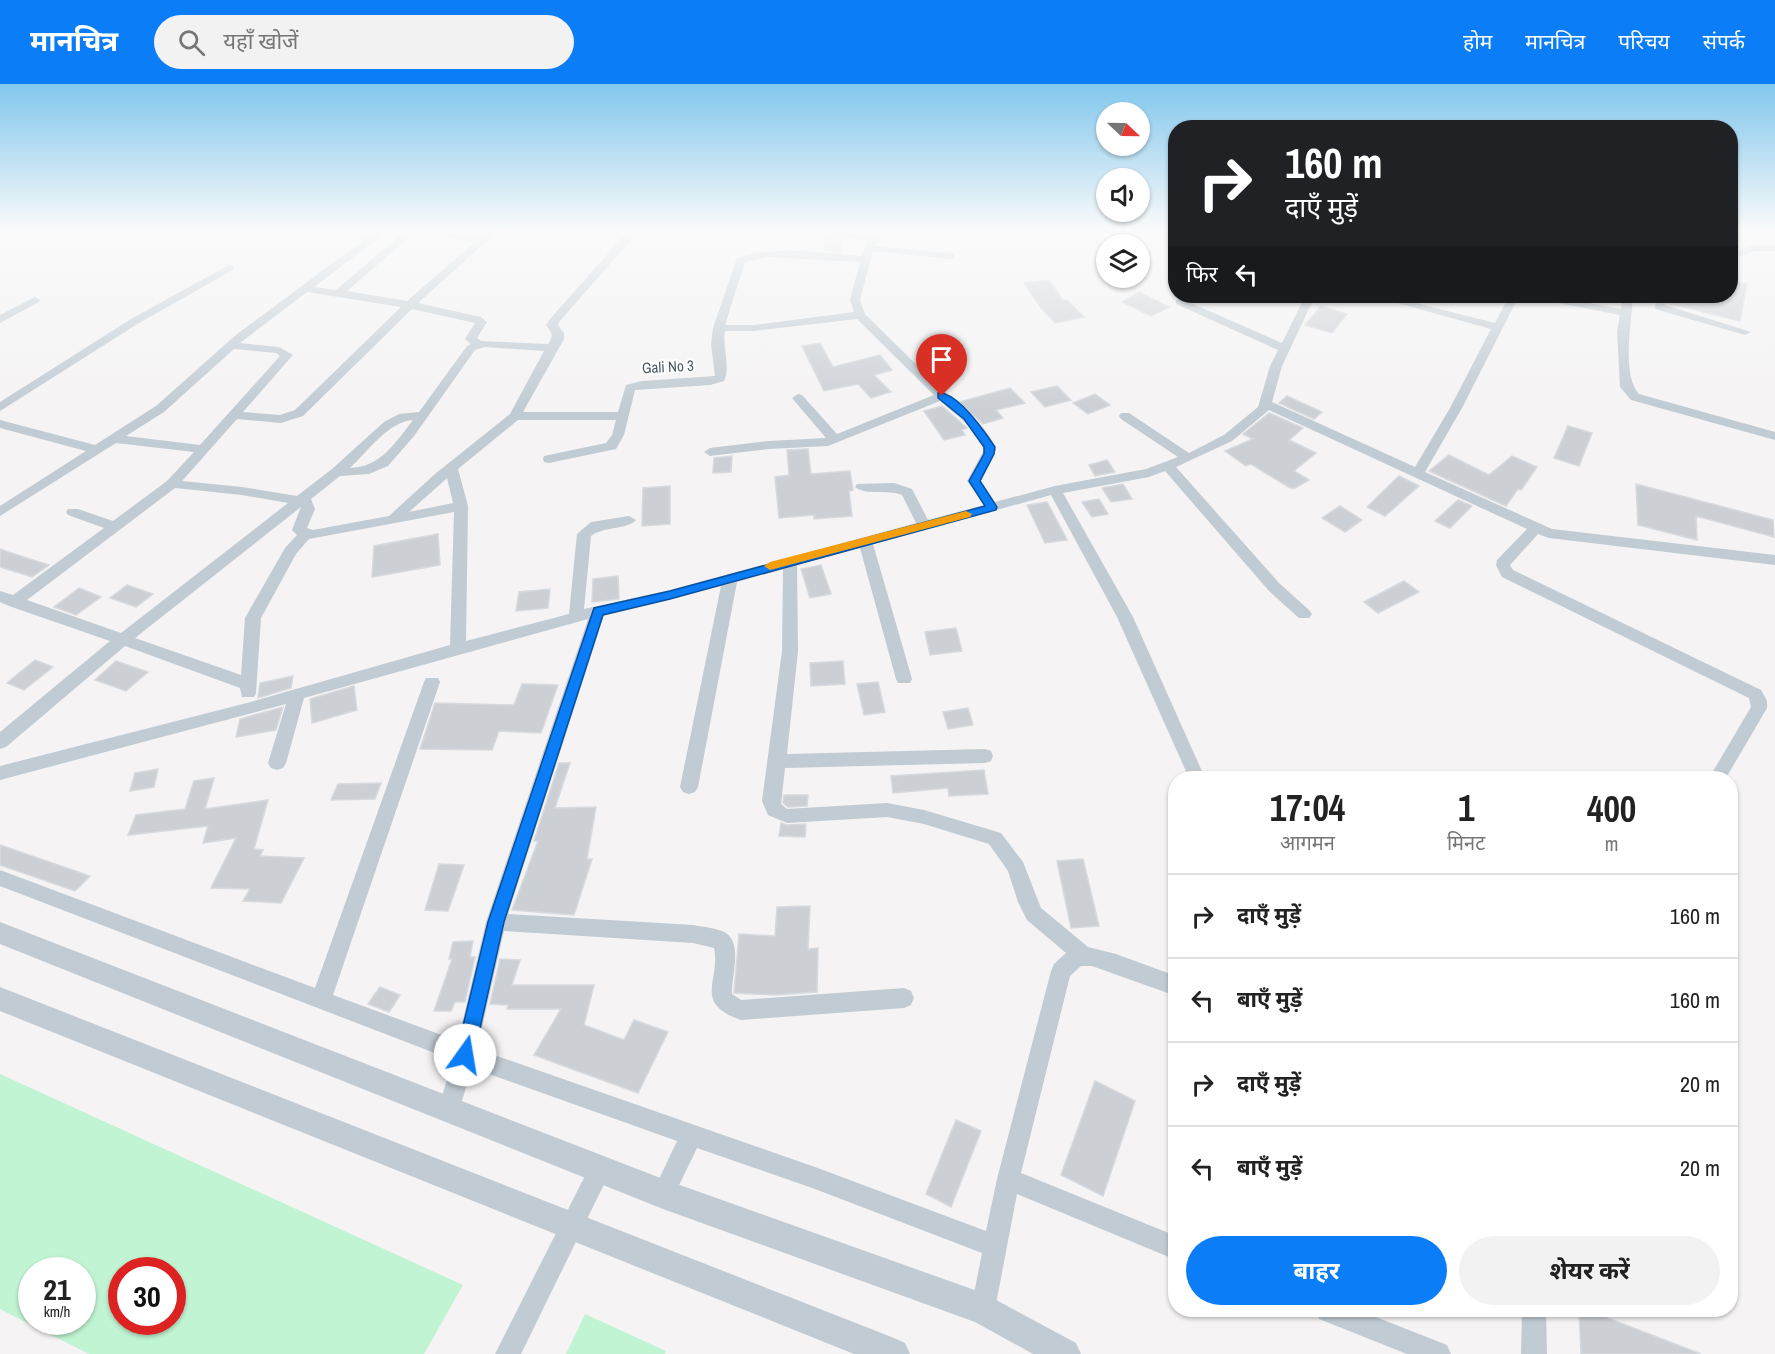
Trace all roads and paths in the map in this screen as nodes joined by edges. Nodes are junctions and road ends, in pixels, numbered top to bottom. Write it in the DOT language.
graph roads {
  1 [pos="190,290"];
  2 [pos="304,290"];
  3 [pos="314,290"];
  4 [pos="341,290"];
  5 [pos="426,290"];
  6 [pos="581,290"];
  7 [pos="730,290"];
  8 [pos="858,290"];
  9 [pos="337,294"];
  10 [pos="35,300"];
  11 [pos="1182,303"];
  12 [pos="1306,303"];
  13 [pos="1404,303"];
  14 [pos="1510,303"];
  15 [pos="1574,303"];
  16 [pos="1628,303"];
  17 [pos="1660,303"];
  18 [pos="410,304"];
  19 [pos="1626,313"];
  20 [pos="860,315"];
  21 [pos="0,320"];
  22 [pos="1498,327"];
  23 [pos="719,328"];
  24 [pos="1745,332"];
  25 [pos="230,345"];
  26 [pos="478,345"];
  27 [pos="550,348"];
  28 [pos="1284,348"];
  29 [pos="942,396"];
  30 [pos="798,398"];
  31 [pos="1265,405"];
  32 [pos="0,406"];
  33 [pos="235,415"];
  34 [pos="422,416"];
  35 [pos="515,416"];
  36 [pos="621,416"];
  37 [pos="1125,416"];
  38 [pos="0,424"];
  39 [pos="1775,436"];
  40 [pos="117,439"];
  41 [pos="835,440"];
  42 [pos="206,449"];
  43 [pos="99,450"];
  44 [pos="710,452"];
  45 [pos="1188,458"];
  46 [pos="549,459"];
  47 [pos="1168,466"];
  48 [pos="451,468"];
  49 [pos="337,472"];
  50 [pos="1417,475"];
  51 [pos="172,484"];
  52 [pos="862,488"];
  53 [pos="1055,490"];
  54 [pos="0,496"];
  55 [pos="300,500"];
  56 [pos="17,501"];
  57 [pos="461,506"];
  58 [pos="992,507"];
  59 [pos="0,512"];
  60 [pos="73,512"];
  61 [pos="395,517"];
  62 [pos="629,520"];
  63 [pos="924,526"];
  64 [pos="114,527"];
  65 [pos="1536,528"];
  66 [pos="306,534"];
  67 [pos="865,541"];
  68 [pos="1775,560"];
  69 [pos="790,561"];
  70 [pos="730,578"];
  71 [pos="7,599"];
  72 [pos="598,611"];
  73 [pos="1304,614"];
  74 [pos="576,617"];
  75 [pos="122,640"];
  76 [pos="458,649"];
  77 [pos="904,679"];
  78 [pos="432,682"];
  79 [pos="248,684"];
  80 [pos="297,695"];
  81 [pos="1759,701"];
  82 [pos="1775,707"];
  83 [pos="247,709"];
  84 [pos="0,742"];
  85 [pos="985,756"];
  86 [pos="777,762"];
  87 [pos="277,763"];
  88 [pos="1194,771"];
  89 [pos="1720,771"];
  90 [pos="0,772"];
  91 [pos="689,787"];
  92 [pos="0,878"];
  93 [pos="496,922"];
  94 [pos="0,933"];
  95 [pos="1084,956"];
  96 [pos="1168,983"];
  97 [pos="904,998"];
  98 [pos="0,999"];
  99 [pos="321,1001"];
  100 [pos="465,1055"];
  101 [pos="449,1109"];
  102 [pos="692,1135"];
  103 [pos="600,1168"];
  104 [pos="1008,1179"];
  105 [pos="663,1194"];
  106 [pos="572,1226"];
  107 [pos="1168,1245"];
  108 [pos="995,1246"];
  109 [pos="983,1310"];
  110 [pos="1346,1317"];
  111 [pos="1534,1317"];
  112 [pos="508,1354"];
  113 [pos="894,1354"];
  114 [pos="1065,1354"];
  115 [pos="1438,1354"];
  116 [pos="1534,1354"];
  1 -- 32 [label="street"];
  2 -- 25 [label="street"];
  3 -- 9 [label="street"];
  4 -- 9 [label="street"];
  5 -- 18 [label="street"];
  6 -- 27 [label="street"];
  7 -- 23 [label="street"];
  8 -- 20 [label="street"];
  9 -- 18 [label="street"];
  10 -- 21 [label="street"];
  11 -- 28 [label="street"];
  12 -- 28 [label="street"];
  13 -- 22 [label="street"];
  14 -- 22 [label="street"];
  15 -- 19 [label="street"];
  16 -- 19 [label="street"];
  17 -- 24 [label="street"];
  18 -- 26 [label="street"];
  18 -- 33 [label="street"];
  19 -- 39 [label="street"];
  20 -- 23 [label="street"];
  20 -- 29 [label="street"];
  22 -- 50 [label="street"];
  23 -- 36 [label="street, Gali No 3"];
  25 -- 33 [label="street"];
  25 -- 40 [label="street"];
  26 -- 27 [label="street"];
  26 -- 34 [label="street"];
  27 -- 35 [label="street"];
  28 -- 31 [label="street"];
  29 -- 41 [label="street"];
  29 -- 58 [label="street"];
  30 -- 41 [label="street"];
  31 -- 45 [label="street"];
  31 -- 50 [label="street"];
  33 -- 42 [label="street"];
  34 -- 49 [label="street"];
  34 -- 49 [label="street"];
  35 -- 36 [label="street"];
  35 -- 48 [label="street"];
  36 -- 46 [label="street"];
  37 -- 45 [label="street"];
  38 -- 43 [label="street"];
  40 -- 42 [label="street"];
  40 -- 43 [label="street"];
  41 -- 44 [label="street"];
  42 -- 51 [label="street"];
  43 -- 56 [label="street"];
  45 -- 47 [label="street"];
  47 -- 53 [label="street"];
  47 -- 73 [label="street"];
  48 -- 57 [label="street"];
  48 -- 61 [label="street"];
  49 -- 55 [label="street"];
  50 -- 65 [label="street"];
  51 -- 55 [label="street"];
  51 -- 64 [label="street"];
  52 -- 63 [label="street"];
  53 -- 58 [label="street"];
  53 -- 88 [label="street"];
  54 -- 56 [label="street"];
  55 -- 66 [label="street"];
  55 -- 75 [label="street"];
  56 -- 59 [label="street"];
  57 -- 61 [label="street"];
  57 -- 76 [label="street"];
  58 -- 63 [label="street"];
  60 -- 64 [label="street"];
  61 -- 66 [label="street"];
  62 -- 74 [label="street"];
  63 -- 67 [label="street"];
  64 -- 71 [label="street"];
  65 -- 68 [label="street"];
  65 -- 81 [label="street"];
  66 -- 79 [label="street"];
  67 -- 69 [label="street"];
  67 -- 77 [label="street"];
  69 -- 70 [label="street"];
  69 -- 86 [label="street"];
  70 -- 72 [label="street"];
  70 -- 91 [label="street"];
  71 -- 75 [label="street"];
  72 -- 74 [label="street"];
  72 -- 93 [label="street"];
  74 -- 76 [label="street"];
  75 -- 79 [label="street"];
  75 -- 84 [label="street"];
  76 -- 80 [label="street"];
  78 -- 99 [label="street"];
  79 -- 83 [label="street"];
  80 -- 83 [label="street"];
  80 -- 87 [label="street"];
  81 -- 82 [label="street"];
  81 -- 89 [label="street"];
  83 -- 90 [label="street"];
  85 -- 86 [label="street"];
  86 -- 95 [label="street"];
  92 -- 99 [label="street"];
  93 -- 97 [label="street"];
  93 -- 100 [label="street"];
  94 -- 101 [label="street"];
  95 -- 96 [label="street"];
  95 -- 104 [label="street"];
  98 -- 106 [label="street"];
  99 -- 100 [label="street"];
  100 -- 101 [label="street"];
  100 -- 102 [label="street"];
  101 -- 103 [label="street"];
  102 -- 105 [label="street"];
  102 -- 108 [label="street"];
  103 -- 105 [label="street"];
  103 -- 106 [label="street"];
  104 -- 107 [label="street"];
  104 -- 108 [label="street"];
  105 -- 109 [label="street"];
  106 -- 112 [label="street"];
  106 -- 113 [label="street"];
  108 -- 109 [label="street"];
  109 -- 114 [label="street"];
  110 -- 115 [label="street"];
  111 -- 116 [label="street"];
}
